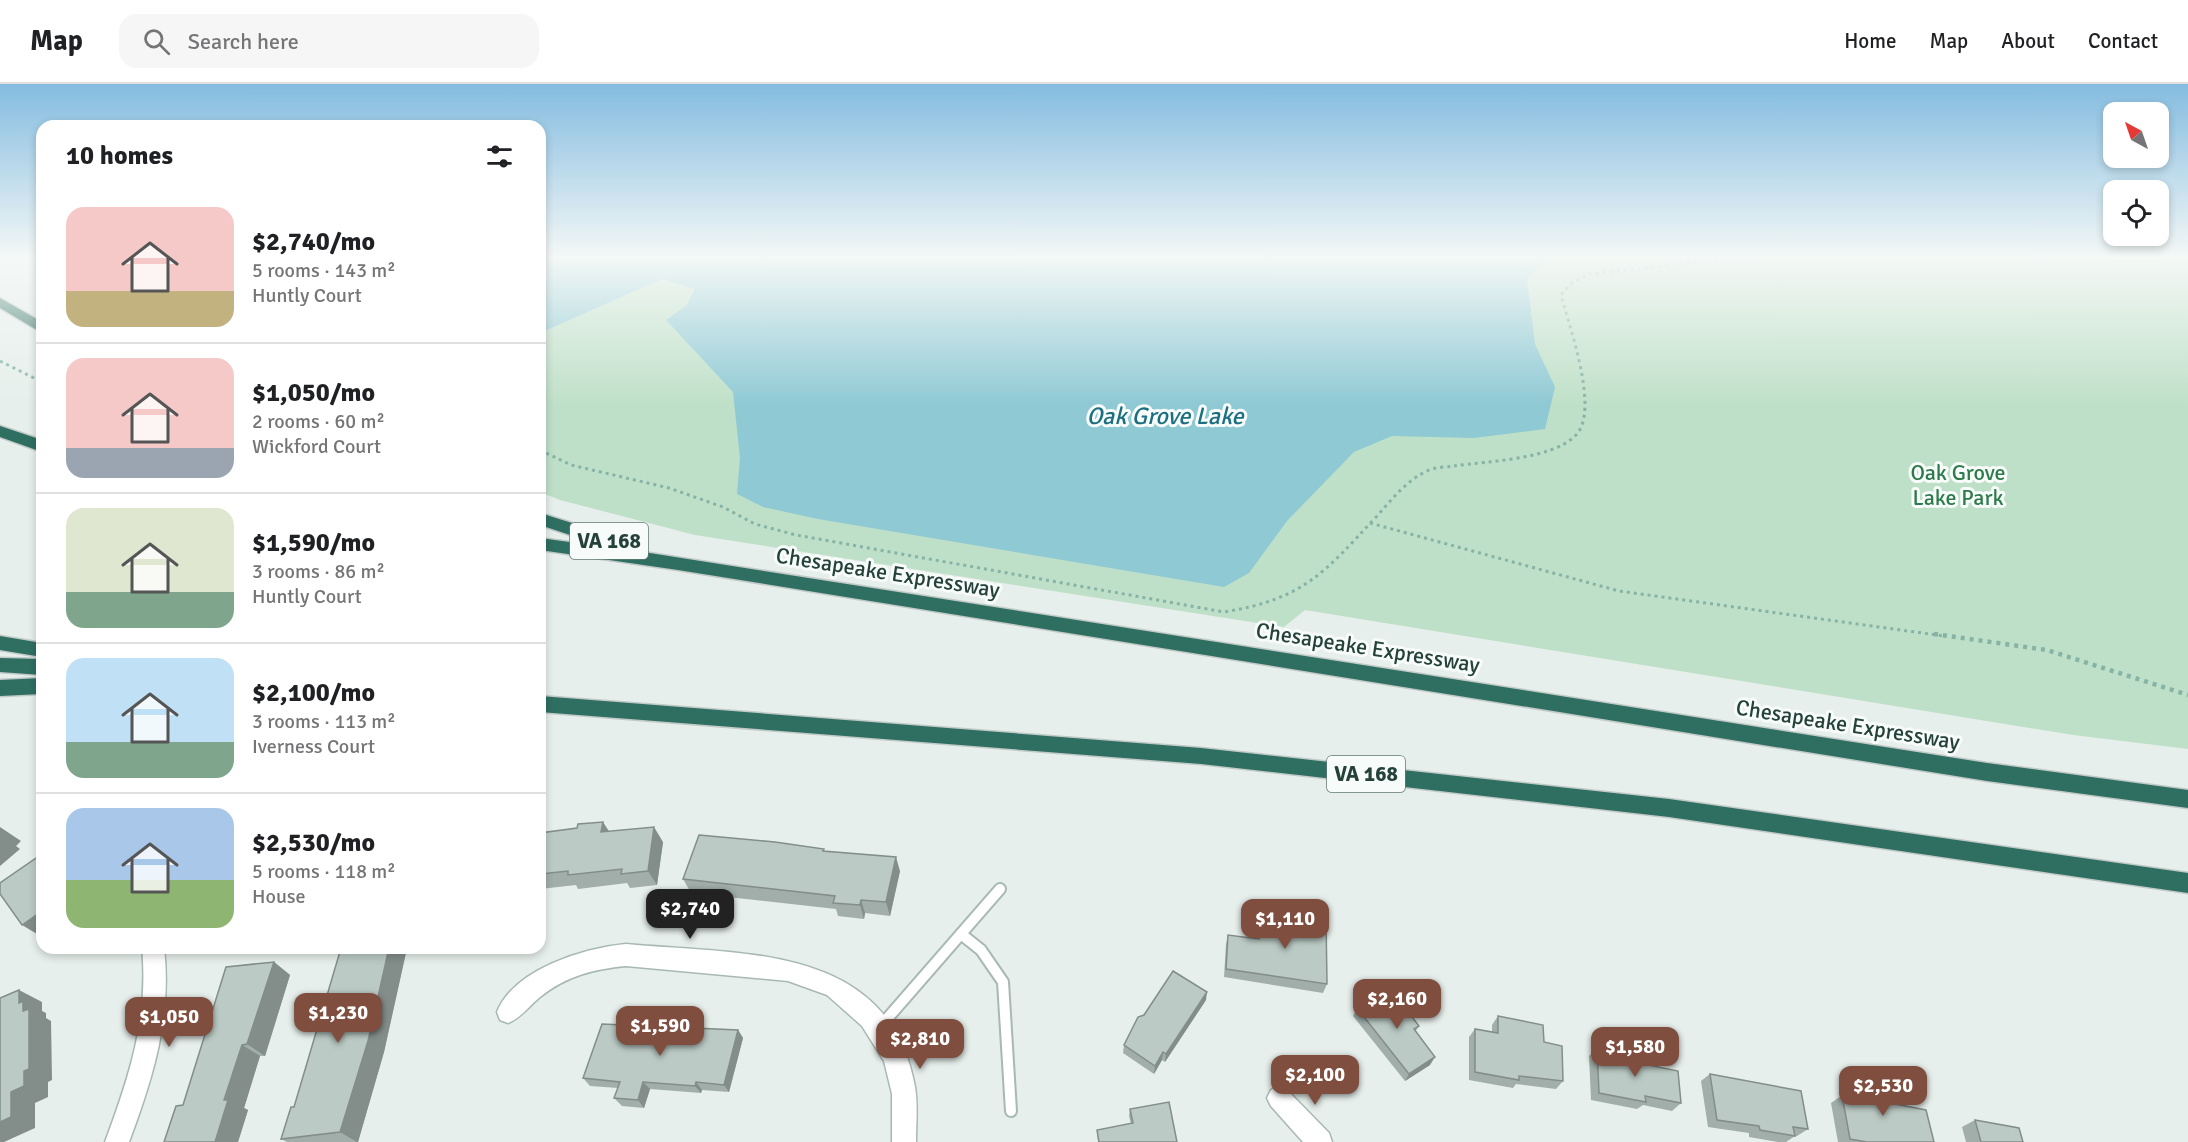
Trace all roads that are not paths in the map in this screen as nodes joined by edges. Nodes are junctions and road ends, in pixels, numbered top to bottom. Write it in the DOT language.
graph roads {
  1 [pos="5,305"];
  2 [pos="36,324"];
  3 [pos="0,431"];
  4 [pos="36,444"];
  5 [pos="546,521"];
  6 [pos="546,545"];
  7 [pos="678,563"];
  8 [pos="0,643"];
  9 [pos="36,649"];
  10 [pos="0,665"];
  11 [pos="36,667"];
  12 [pos="36,686"];
  13 [pos="0,688"];
  14 [pos="546,704"];
  15 [pos="2188,799"];
  16 [pos="2188,883"];
  17 [pos="1000,889"];
  18 [pos="961,933"];
  19 [pos="154,954"];
  20 [pos="508,1012"];
  21 [pos="876,1024"];
  22 [pos="1279,1098"];
  23 [pos="1011,1111"];
  24 [pos="117,1142"];
  25 [pos="904,1142"];
  26 [pos="1320,1142"];
  1 -- 2 [label="highway"];
  3 -- 4 [label="highway"];
  5 -- 7 [label="highway, VA 168"];
  6 -- 7 [label="highway, Chesapeake Expressway"];
  7 -- 15 [label="highway, Chesapeake Expressway / VA 168"];
  8 -- 9 [label="highway"];
  10 -- 11 [label="highway"];
  12 -- 13 [label="highway"];
  14 -- 16 [label="highway, VA 168"];
  17 -- 18 [label="lane"];
  18 -- 21 [label="lane"];
  18 -- 23 [label="lane"];
  19 -- 24 [label="street"];
  20 -- 21 [label="street"];
  21 -- 25 [label="street"];
  22 -- 26 [label="street"];
}
